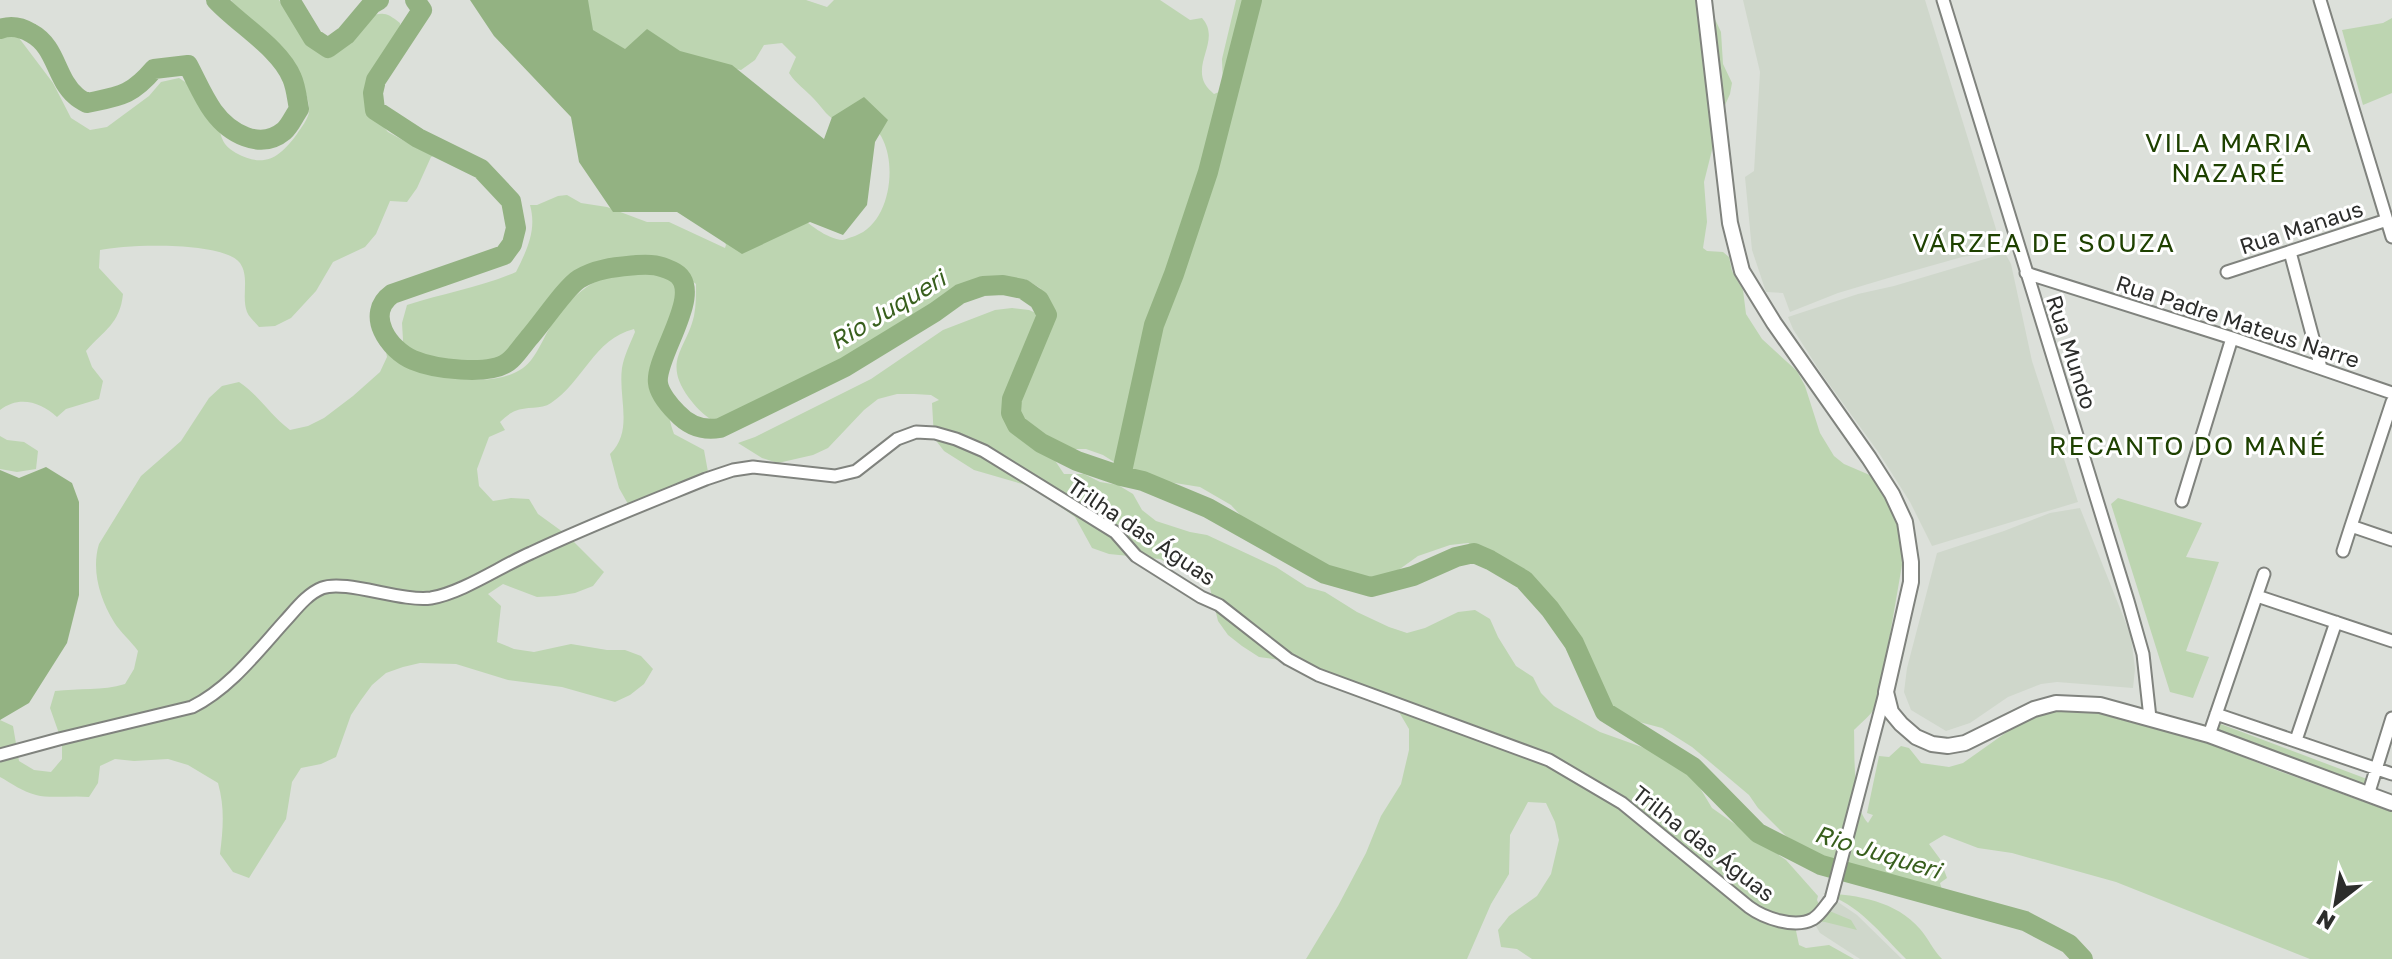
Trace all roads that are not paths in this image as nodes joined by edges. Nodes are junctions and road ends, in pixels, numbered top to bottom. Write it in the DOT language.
graph roads {
  1 [pos="1704,0"];
  2 [pos="1943,0"];
  3 [pos="2320,0"];
  4 [pos="2387,220"];
  5 [pos="2392,237"];
  6 [pos="2290,252"];
  7 [pos="2227,272"];
  8 [pos="2026,273"];
  9 [pos="2232,338"];
  10 [pos="2321,368"];
  11 [pos="2392,393"];
  12 [pos="2392,402"];
  13 [pos="2182,501"];
  14 [pos="2351,526"];
  15 [pos="2392,540"];
  16 [pos="2343,551"];
  17 [pos="2264,574"];
  18 [pos="2257,596"];
  19 [pos="2336,622"];
  20 [pos="2392,641"];
  21 [pos="1886,692"];
  22 [pos="2216,714"];
  23 [pos="2150,718"];
  24 [pos="2392,718"];
  25 [pos="2209,735"];
  26 [pos="2296,740"];
  27 [pos="0,755"];
  28 [pos="2376,770"];
  29 [pos="2392,774"];
  30 [pos="2368,795"];
  31 [pos="2392,803"];
  1 -- 21 [label="street"];
  2 -- 8 [label="street, Rua Mundo"];
  3 -- 4 [label="street"];
  4 -- 5 [label="street"];
  4 -- 6 [label="street, Rua Manaus"];
  6 -- 7 [label="street, Rua Manaus"];
  6 -- 10 [label="street"];
  8 -- 9 [label="street, Rua Padre Mateus Narre"];
  8 -- 23 [label="street, Rua Mundo"];
  9 -- 10 [label="street, Rua Padre Mateus Narre"];
  9 -- 13 [label="street"];
  10 -- 11 [label="street, Rua Padre Mateus Narre"];
  12 -- 14 [label="street"];
  14 -- 15 [label="street"];
  14 -- 16 [label="street"];
  17 -- 18 [label="street"];
  18 -- 19 [label="street"];
  18 -- 22 [label="street"];
  19 -- 20 [label="street"];
  19 -- 26 [label="street"];
  21 -- 23 [label="street"];
  21 -- 27 [label="street, Trilha das Águas"];
  22 -- 25 [label="street"];
  22 -- 26 [label="street"];
  23 -- 25 [label="street"];
  24 -- 28 [label="street"];
  25 -- 30 [label="street"];
  26 -- 28 [label="street"];
  28 -- 29 [label="street"];
  28 -- 30 [label="street"];
  30 -- 31 [label="street"];
}
